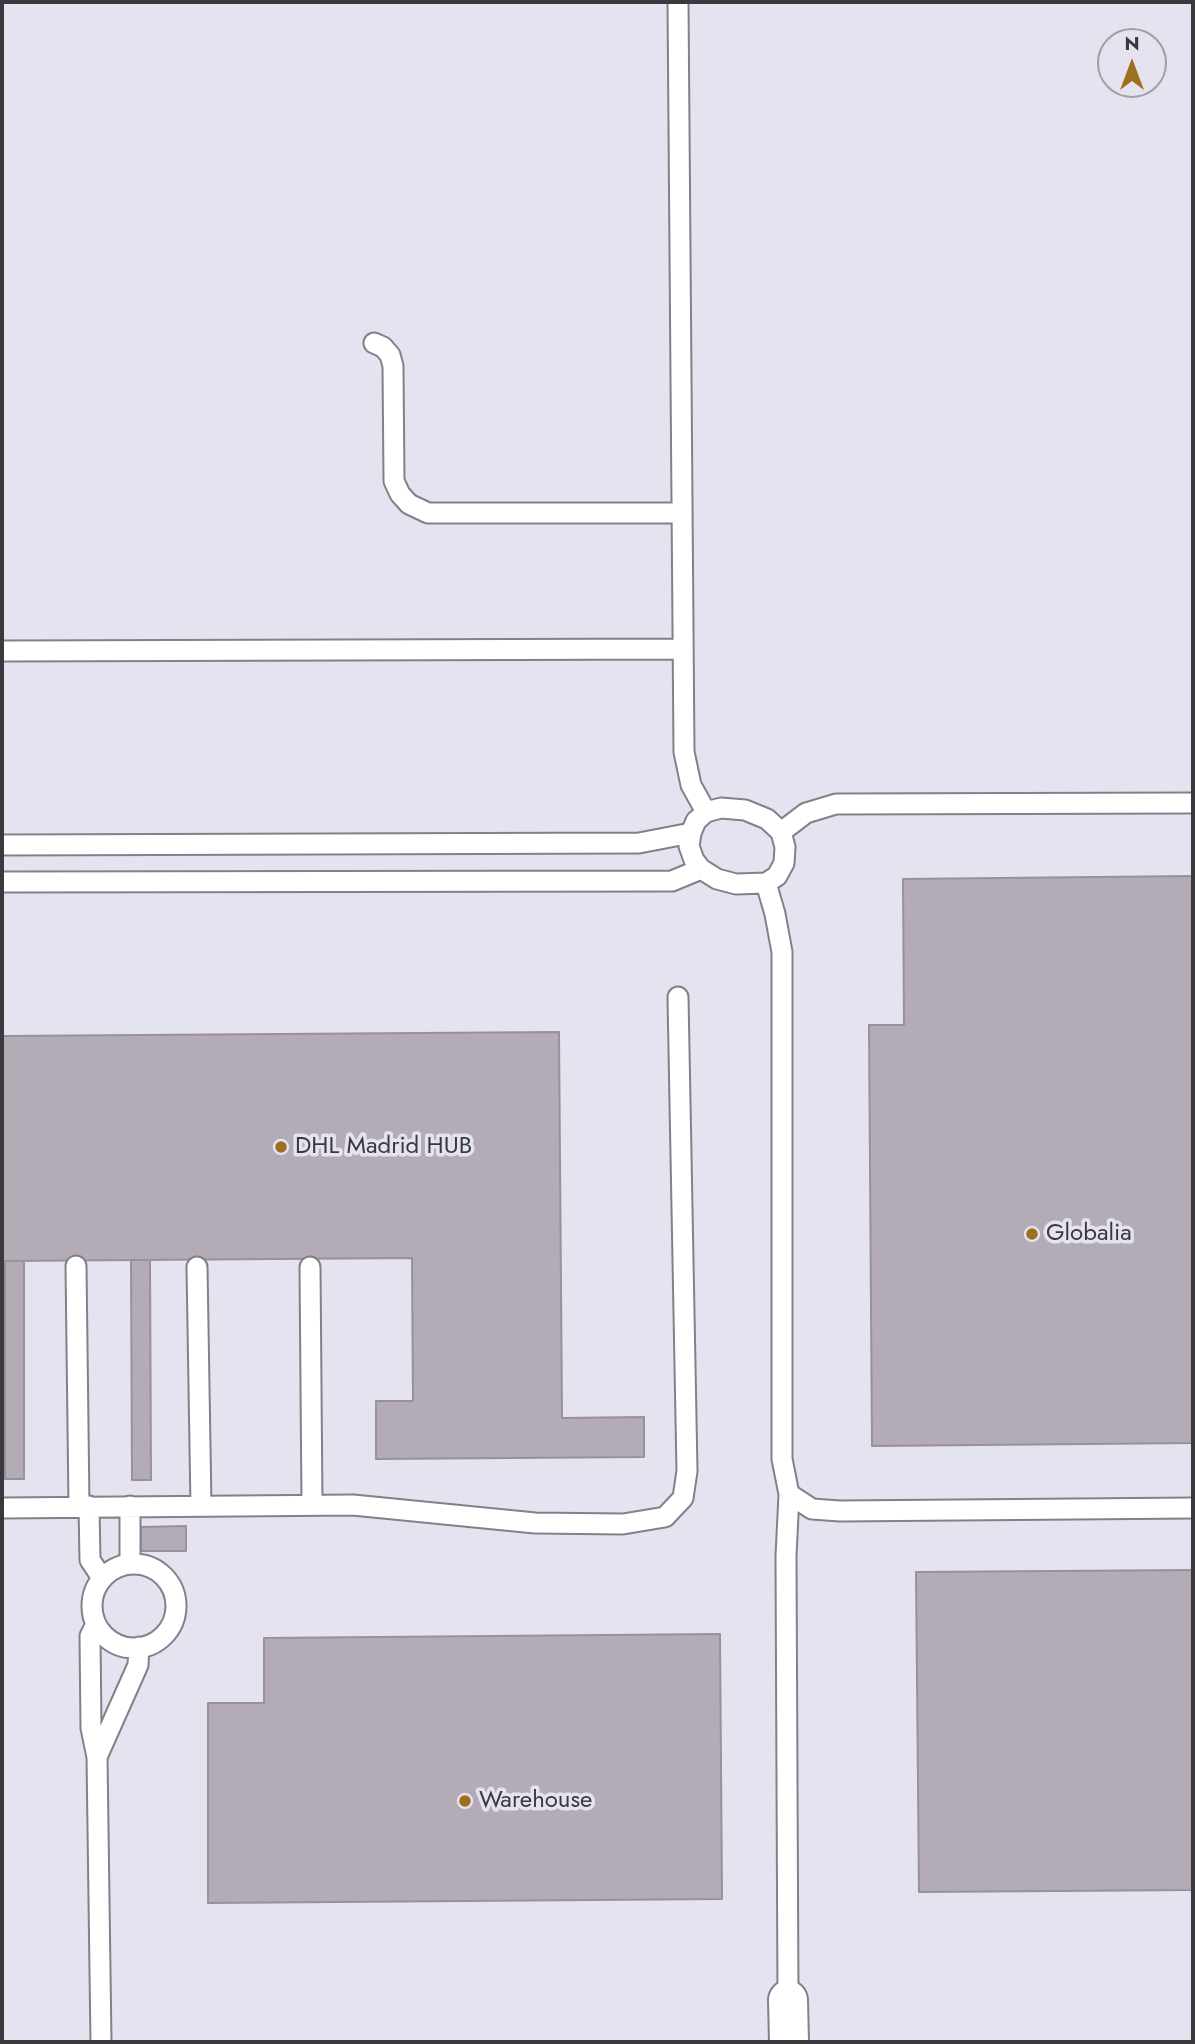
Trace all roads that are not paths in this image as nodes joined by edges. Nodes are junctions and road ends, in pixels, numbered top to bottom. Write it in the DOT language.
graph roads {
  1 [pos="678,2"];
  2 [pos="374,343"];
  3 [pos="682,513"];
  4 [pos="683,649"];
  5 [pos="2,651"];
  6 [pos="1193,803"];
  7 [pos="706,811"];
  8 [pos="780,831"];
  9 [pos="691,833"];
  10 [pos="2,845"];
  11 [pos="701,869"];
  12 [pos="2,882"];
  13 [pos="766,883"];
  14 [pos="678,997"];
  15 [pos="76,1266"];
  16 [pos="197,1267"];
  17 [pos="310,1267"];
  18 [pos="789,1494"];
  19 [pos="312,1505"];
  20 [pos="84,1506"];
  21 [pos="130,1506"];
  22 [pos="201,1506"];
  23 [pos="2,1508"];
  24 [pos="1193,1508"];
  25 [pos="130,1564"];
  26 [pos="102,1578"];
  27 [pos="96,1624"];
  28 [pos="139,1647"];
  29 [pos="97,1757"];
  30 [pos="788,2000"];
  31 [pos="101,2042"];
  32 [pos="789,2042"];
  1 -- 3 [label="lane"];
  2 -- 3 [label="lane"];
  3 -- 4 [label="lane"];
  4 -- 5 [label="lane"];
  4 -- 7 [label="lane"];
  6 -- 8 [label="lane"];
  7 -- 8 [label="lane"];
  7 -- 9 [label="lane"];
  8 -- 13 [label="lane"];
  9 -- 10 [label="lane"];
  9 -- 11 [label="lane"];
  11 -- 12 [label="lane"];
  11 -- 13 [label="lane"];
  13 -- 18 [label="lane"];
  14 -- 19 [label="lane"];
  15 -- 20 [label="lane"];
  16 -- 22 [label="lane"];
  17 -- 19 [label="lane"];
  18 -- 24 [label="lane"];
  18 -- 30 [label="lane"];
  19 -- 22 [label="lane"];
  20 -- 21 [label="lane"];
  20 -- 23 [label="lane"];
  20 -- 26 [label="lane"];
  21 -- 22 [label="lane"];
  21 -- 25 [label="lane"];
  25 -- 26 [label="lane"];
  25 -- 28 [label="lane"];
  26 -- 27 [label="lane"];
  27 -- 28 [label="lane"];
  27 -- 29 [label="lane"];
  28 -- 29 [label="lane"];
  29 -- 31 [label="lane"];
  30 -- 32 [label="street"];
}
